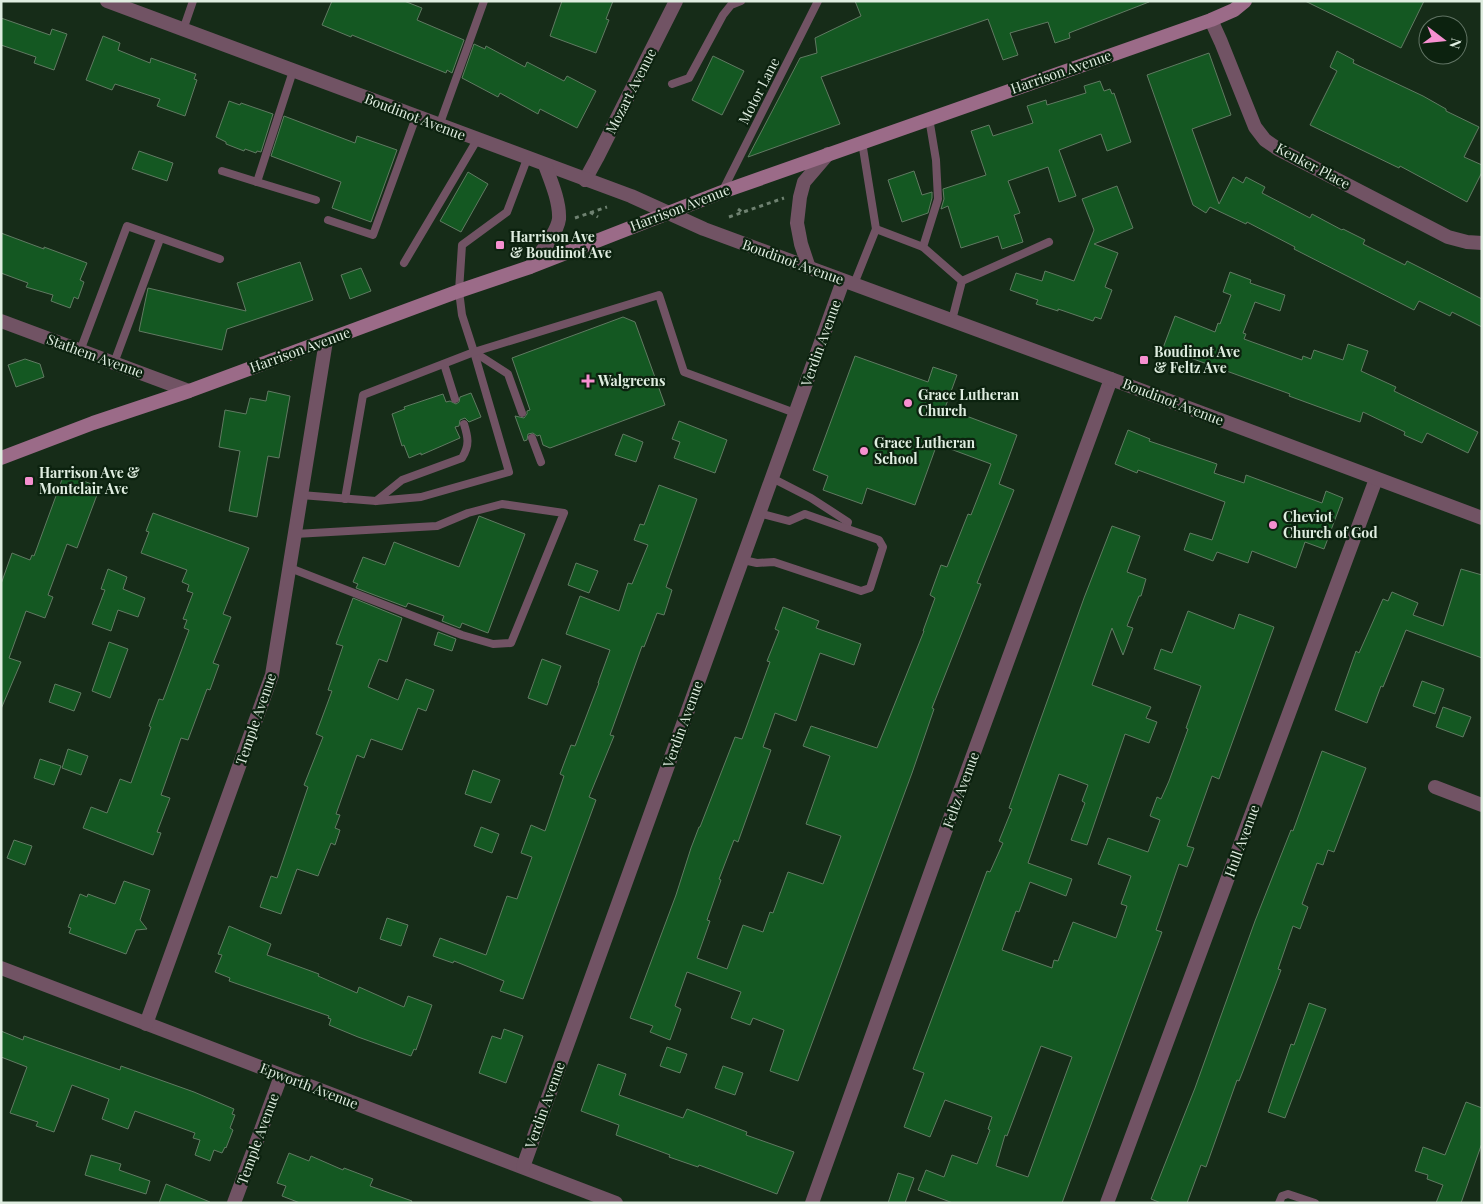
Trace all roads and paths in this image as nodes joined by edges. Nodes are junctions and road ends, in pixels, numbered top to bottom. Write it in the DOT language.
graph roads {
  1 [pos="106,1"];
  2 [pos="193,1"];
  3 [pos="484,1"];
  4 [pos="676,1"];
  5 [pos="741,1"];
  6 [pos="818,1"];
  7 [pos="1245,1"];
  8 [pos="1211,20"];
  9 [pos="183,30"];
  10 [pos="293,71"];
  11 [pos="672,84"];
  12 [pos="416,117"];
  13 [pos="928,118"];
  14 [pos="439,126"];
  15 [pos="477,140"];
  16 [pos="862,142"];
  17 [pos="828,154"];
  18 [pos="527,158"];
  19 [pos="544,165"];
  20 [pos="222,171"];
  21 [pos="584,180"];
  22 [pos="257,182"];
  23 [pos="722,192"];
  24 [pos="792,196"];
  25 [pos="316,200"];
  26 [pos="607,207"];
  27 [pos="738,209"];
  28 [pos="590,212"];
  29 [pos="742,212"];
  30 [pos="667,213"];
  31 [pos="598,217"];
  32 [pos="729,217"];
  33 [pos="572,218"];
  34 [pos="328,220"];
  35 [pos="876,228"];
  36 [pos="160,239"];
  37 [pos="1048,242"];
  38 [pos="1482,243"];
  39 [pos="923,247"];
  40 [pos="220,258"];
  41 [pos="404,263"];
  42 [pos="530,267"];
  43 [pos="810,268"];
  44 [pos="962,281"];
  45 [pos="848,283"];
  46 [pos="459,292"];
  47 [pos="952,320"];
  48 [pos="1,321"];
  49 [pos="326,341"];
  50 [pos="80,350"];
  51 [pos="474,352"];
  52 [pos="114,363"];
  53 [pos="444,364"];
  54 [pos="1111,379"];
  55 [pos="189,391"];
  56 [pos="455,399"];
  57 [pos="522,413"];
  58 [pos="795,414"];
  59 [pos="464,424"];
  60 [pos="532,438"];
  61 [pos="1,458"];
  62 [pos="541,462"];
  63 [pos="772,478"];
  64 [pos="1376,479"];
  65 [pos="301,495"];
  66 [pos="345,499"];
  67 [pos="376,501"];
  68 [pos="759,513"];
  69 [pos="1482,518"];
  70 [pos="846,528"];
  71 [pos="295,534"];
  72 [pos="743,560"];
  73 [pos="290,568"];
  74 [pos="1435,787"];
  75 [pos="1482,805"];
  76 [pos="1,968"];
  77 [pos="146,1024"];
  78 [pos="281,1076"];
  79 [pos="523,1167"];
  80 [pos="234,1203"];
  81 [pos="616,1203"];
  82 [pos="812,1203"];
  83 [pos="1107,1203"];
  84 [pos="1279,1203"];
  85 [pos="1315,1203"];
  1 -- 9 [label="street, Boudinot Avenue"];
  2 -- 9 [label="lane"];
  3 -- 14 [label="lane"];
  4 -- 21 [label="street, Mozart Avenue"];
  5 -- 11 [label="lane"];
  6 -- 23 [label="lane, Motor Lane"];
  7 -- 8 [label="main road, Harrison Avenue"];
  8 -- 13 [label="main road, Harrison Avenue"];
  8 -- 38 [label="street, Kenker Place"];
  9 -- 10 [label="street, Boudinot Avenue"];
  10 -- 12 [label="street, Boudinot Avenue"];
  10 -- 22 [label="lane"];
  12 -- 14 [label="street, Boudinot Avenue"];
  12 -- 34 [label="lane"];
  13 -- 16 [label="main road, Harrison Avenue"];
  13 -- 39 [label="lane"];
  14 -- 15 [label="street, Boudinot Avenue"];
  15 -- 18 [label="street, Boudinot Avenue"];
  15 -- 41 [label="lane"];
  16 -- 17 [label="main road, Harrison Avenue"];
  16 -- 35 [label="lane"];
  17 -- 23 [label="main road, Harrison Avenue"];
  17 -- 43 [label="street"];
  18 -- 19 [label="street, Boudinot Avenue"];
  18 -- 46 [label="lane"];
  19 -- 21 [label="street, Boudinot Avenue"];
  19 -- 42 [label="street"];
  20 -- 22 [label="lane"];
  21 -- 30 [label="street, Boudinot Avenue"];
  22 -- 25 [label="lane"];
  23 -- 30 [label="main road, Harrison Avenue"];
  24 -- 29 [label="path"];
  26 -- 28 [label="path"];
  27 -- 29 [label="path"];
  28 -- 31 [label="path"];
  28 -- 33 [label="path"];
  29 -- 32 [label="path"];
  30 -- 42 [label="main road, Harrison Avenue"];
  30 -- 43 [label="street, Boudinot Avenue"];
  35 -- 39 [label="lane"];
  35 -- 45 [label="lane"];
  36 -- 40 [label="lane"];
  36 -- 50 [label="lane"];
  36 -- 52 [label="lane"];
  37 -- 44 [label="lane"];
  39 -- 44 [label="lane"];
  42 -- 46 [label="main road, Harrison Avenue"];
  43 -- 45 [label="street, Boudinot Avenue"];
  44 -- 47 [label="lane"];
  45 -- 47 [label="street, Boudinot Avenue"];
  45 -- 58 [label="street, Verdin Avenue"];
  46 -- 49 [label="main road, Harrison Avenue"];
  46 -- 51 [label="lane"];
  47 -- 54 [label="street, Boudinot Avenue"];
  48 -- 50 [label="street, Stathem Avenue"];
  49 -- 55 [label="main road, Harrison Avenue"];
  49 -- 65 [label="street, Temple Avenue"];
  50 -- 52 [label="street, Stathem Avenue"];
  51 -- 53 [label="lane"];
  51 -- 57 [label="lane"];
  51 -- 58 [label="lane"];
  51 -- 67 [label="lane"];
  52 -- 55 [label="street, Stathem Avenue"];
  53 -- 56 [label="lane"];
  53 -- 66 [label="lane"];
  54 -- 64 [label="street, Boudinot Avenue"];
  54 -- 82 [label="street, Feltz Avenue"];
  55 -- 61 [label="main road, Harrison Avenue"];
  58 -- 63 [label="street, Verdin Avenue"];
  59 -- 67 [label="lane"];
  60 -- 62 [label="lane"];
  63 -- 68 [label="street, Verdin Avenue"];
  63 -- 70 [label="lane"];
  64 -- 69 [label="street, Boudinot Avenue"];
  64 -- 83 [label="street, Hull Avenue"];
  65 -- 66 [label="lane"];
  65 -- 71 [label="street, Temple Avenue"];
  66 -- 67 [label="lane"];
  68 -- 70 [label="lane"];
  68 -- 72 [label="street, Verdin Avenue"];
  70 -- 72 [label="lane"];
  71 -- 73 [label="street, Temple Avenue"];
  71 -- 73 [label="lane"];
  72 -- 79 [label="street, Verdin Avenue"];
  73 -- 77 [label="street, Temple Avenue"];
  74 -- 75 [label="street"];
  76 -- 77 [label="street, Epworth Avenue"];
  77 -- 78 [label="street, Epworth Avenue"];
  78 -- 79 [label="street, Epworth Avenue"];
  78 -- 80 [label="street, Temple Avenue"];
  79 -- 81 [label="street, Epworth Avenue"];
  84 -- 85 [label="lane"];
}
